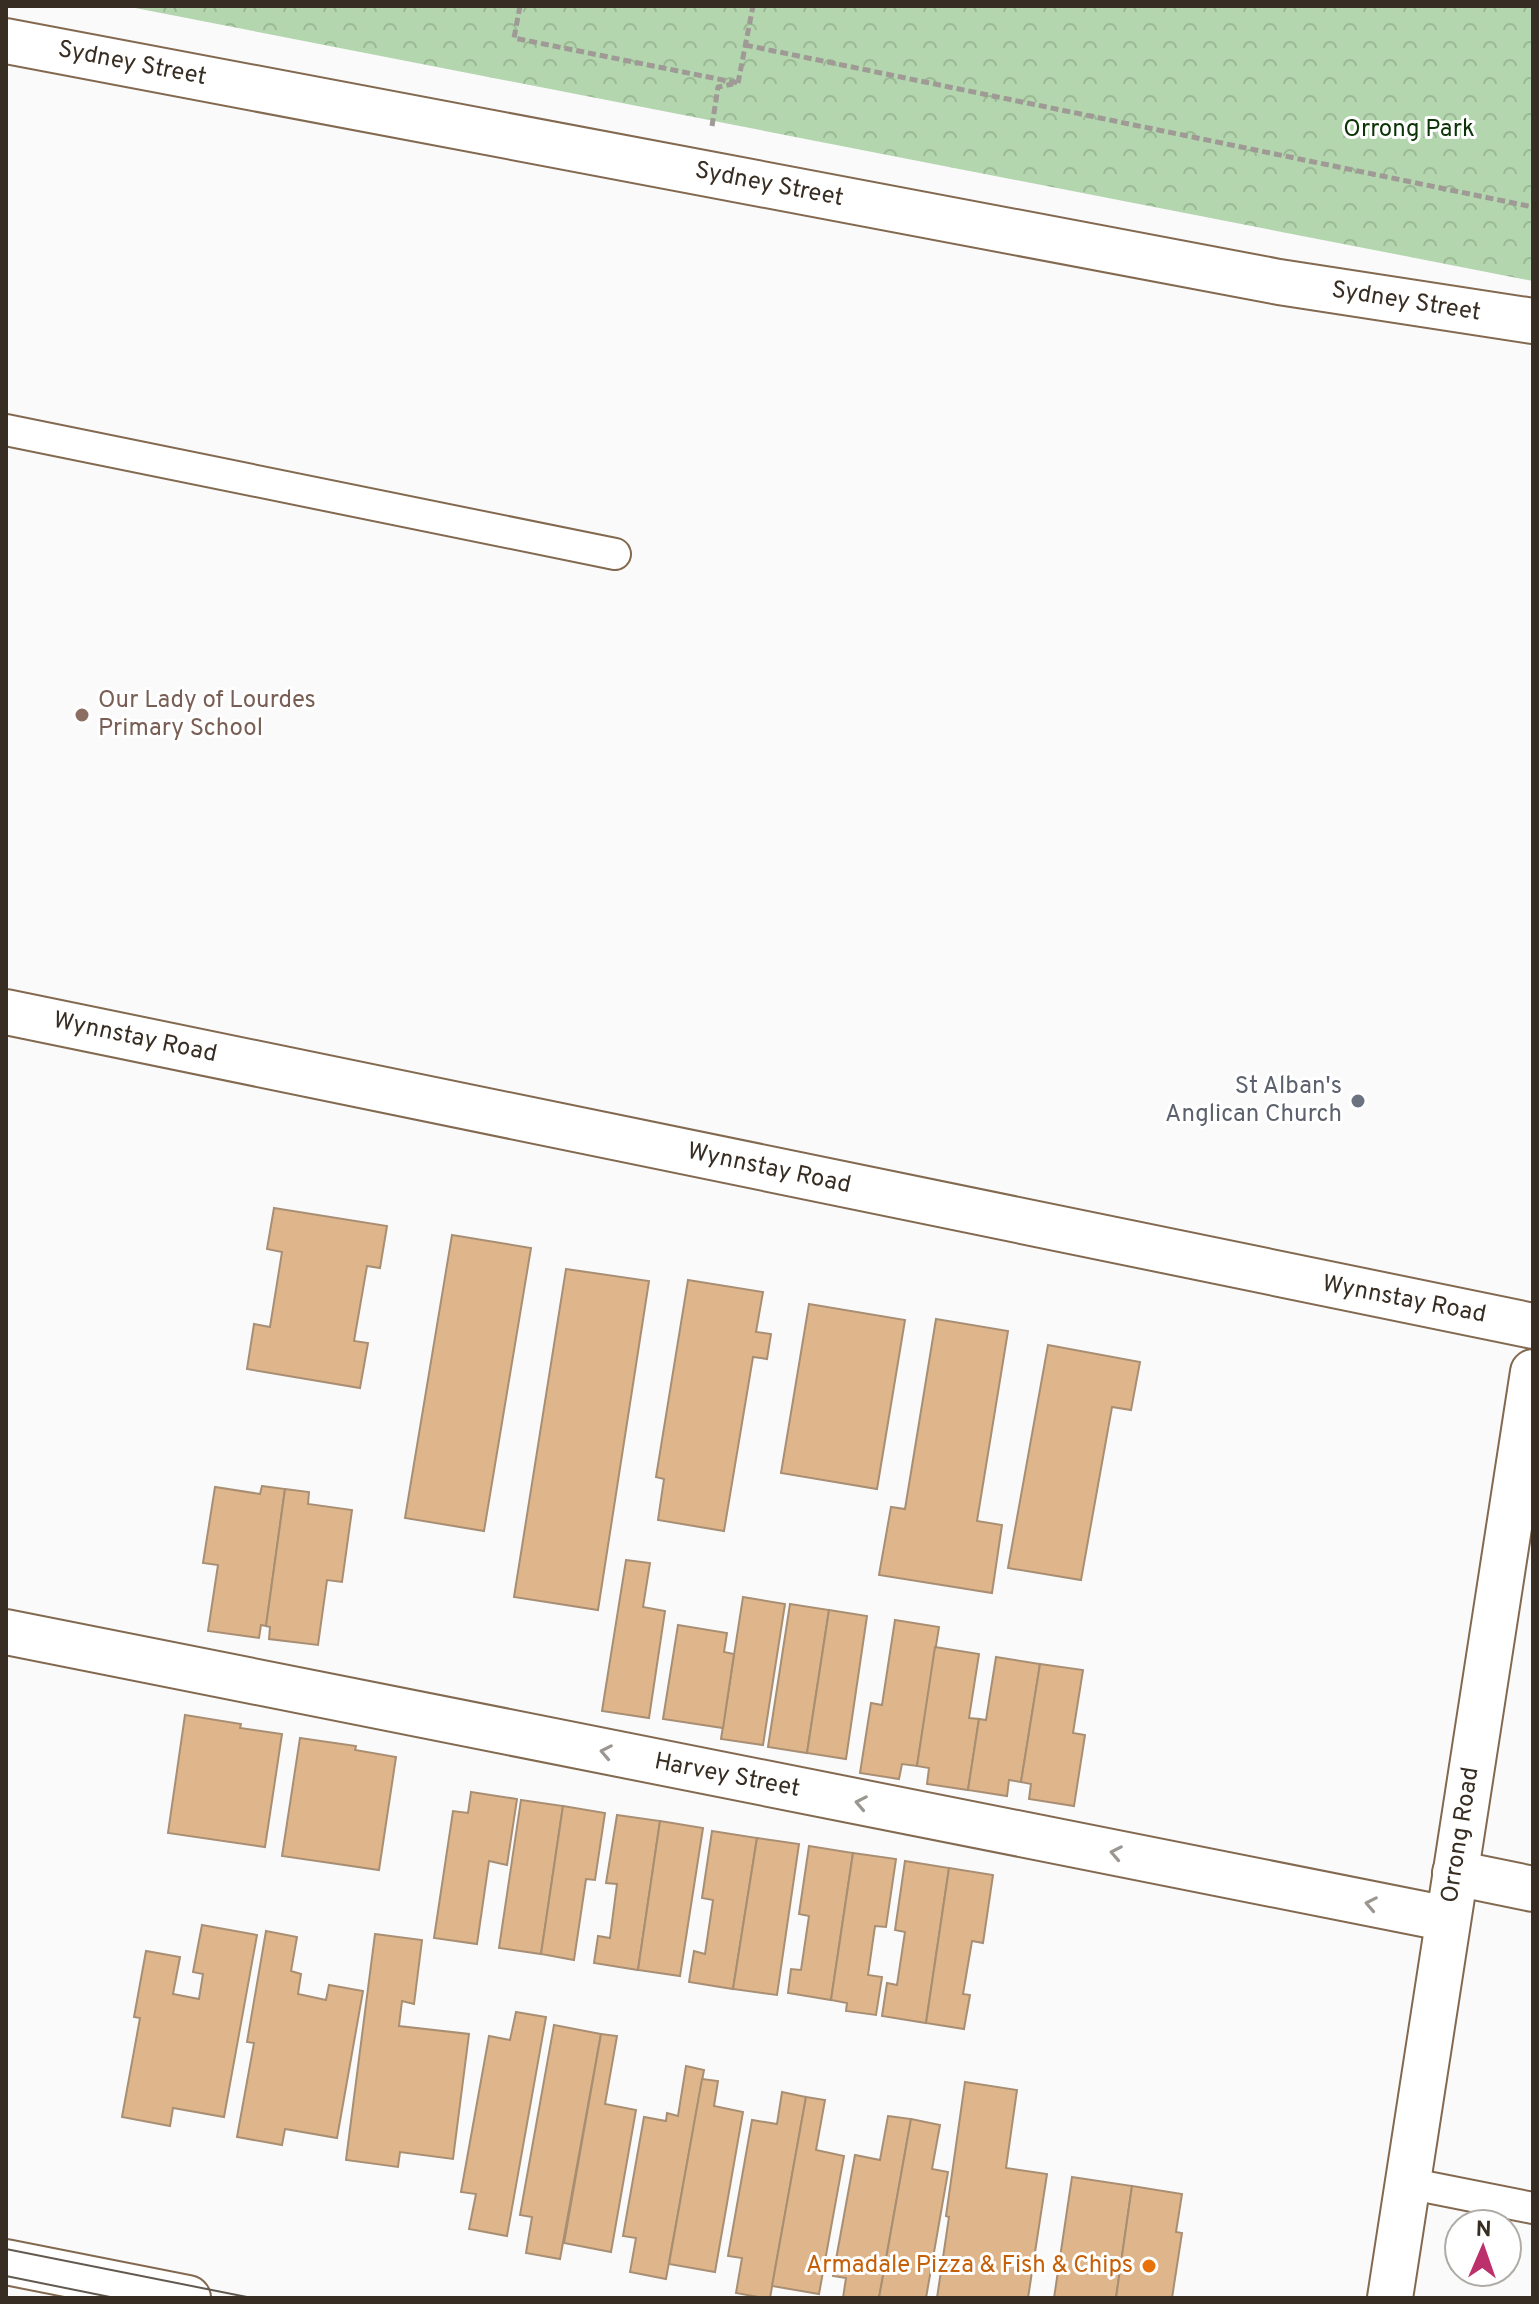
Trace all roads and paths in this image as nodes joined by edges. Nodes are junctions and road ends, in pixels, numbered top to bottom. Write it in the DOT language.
graph roads {
  1 [pos="520,6"];
  2 [pos="753,6"];
  3 [pos="6,41"];
  4 [pos="745,45"];
  5 [pos="738,83"];
  6 [pos="717,99"];
  7 [pos="1533,207"];
  8 [pos="1533,321"];
  9 [pos="6,430"];
  10 [pos="615,554"];
  11 [pos="6,1012"];
  12 [pos="1533,1326"];
  13 [pos="1533,1372"];
  14 [pos="6,1632"];
  15 [pos="1455,1873"];
  16 [pos="1533,1889"];
  17 [pos="1448,1919"];
  18 [pos="1407,2183"];
  19 [pos="1533,2208"];
  20 [pos="6,2262"];
  21 [pos="188,2298"];
  22 [pos="1390,2298"];
  1 -- 5 [label="path"];
  2 -- 4 [label="path"];
  3 -- 8 [label="street, Sydney Street"];
  4 -- 5 [label="path"];
  4 -- 7 [label="path"];
  5 -- 6 [label="path"];
  9 -- 10 [label="lane"];
  11 -- 12 [label="street, Wynnstay Road"];
  13 -- 15 [label="street, Orrong Road"];
  17 -- 14 [label="street, Harvey Street, one-way"];
  15 -- 16 [label="street"];
  15 -- 17 [label="street, Orrong Road"];
  17 -- 18 [label="street, Orrong Road"];
  18 -- 19 [label="lane"];
  18 -- 22 [label="street, Orrong Road"];
  20 -- 21 [label="street"];
}
